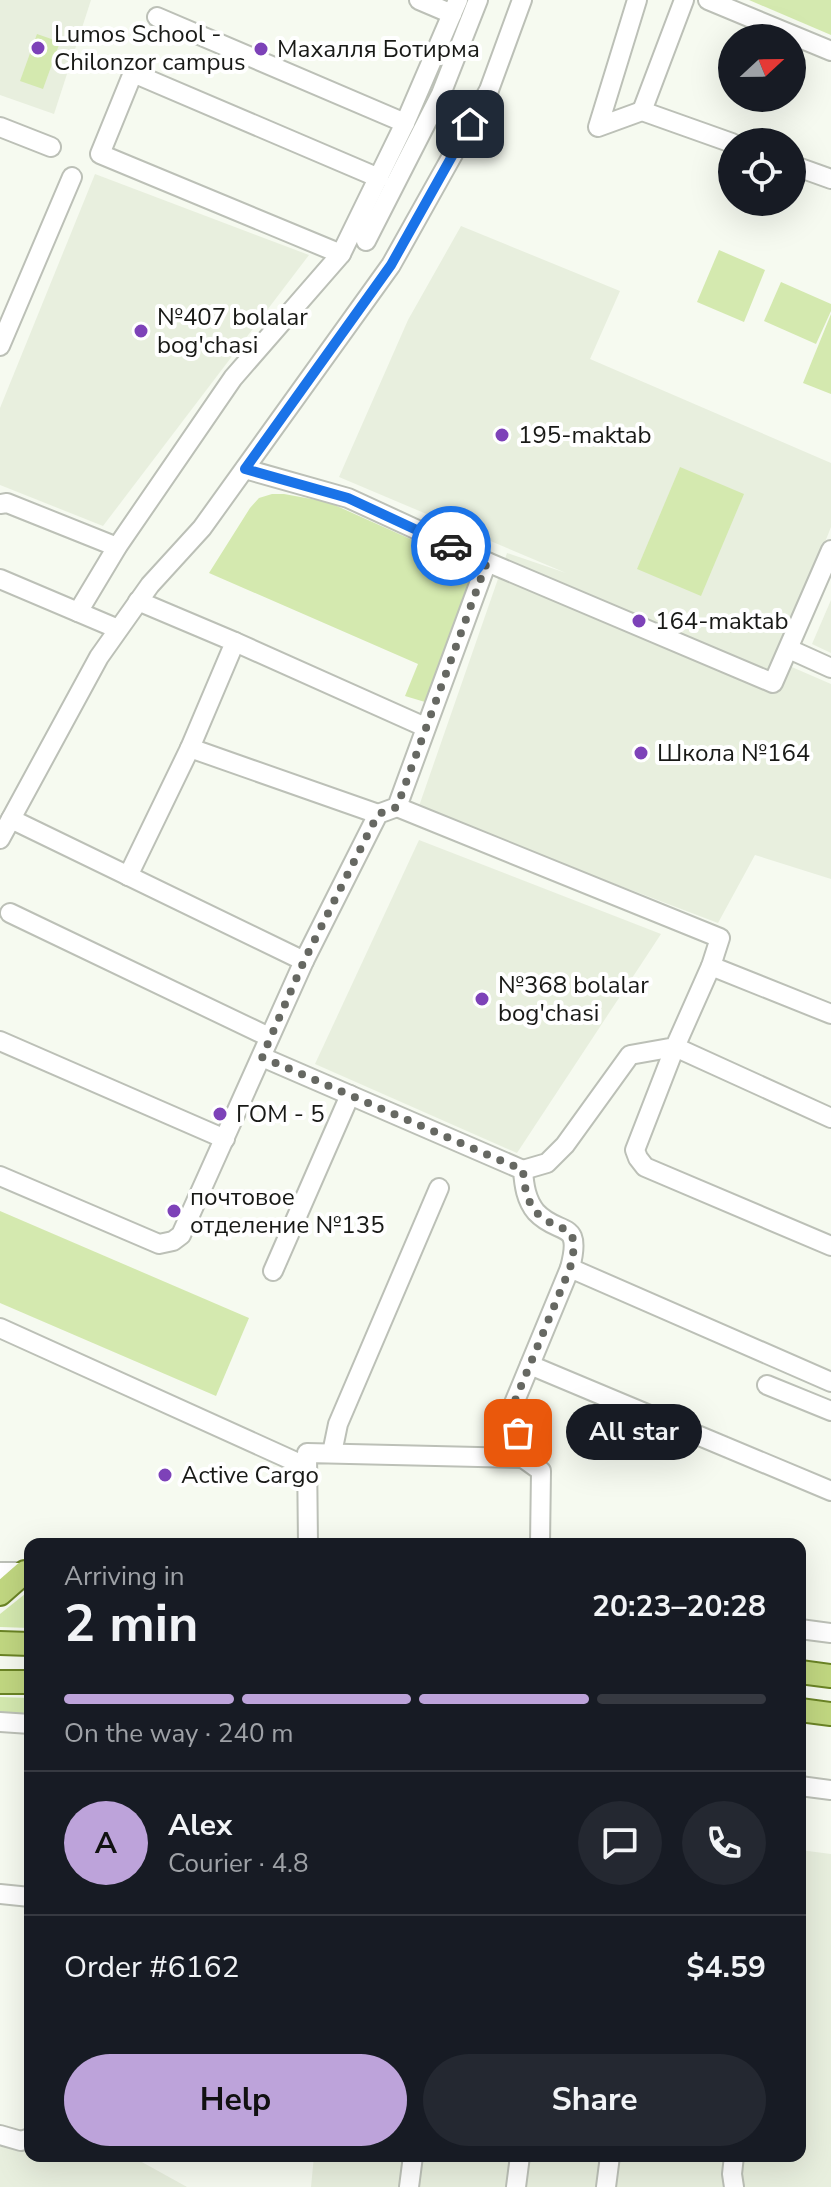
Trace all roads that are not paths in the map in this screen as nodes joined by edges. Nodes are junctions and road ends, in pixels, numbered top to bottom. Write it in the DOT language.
graph roads {
  1 [pos="419,0"];
  2 [pos="478,0"];
  3 [pos="522,0"];
  4 [pos="637,0"];
  5 [pos="684,0"];
  6 [pos="708,0"];
  7 [pos="455,7"];
  8 [pos="157,17"];
  9 [pos="831,51"];
  10 [pos="642,111"];
  11 [pos="405,123"];
  12 [pos="0,127"];
  13 [pos="718,138"];
  14 [pos="51,147"];
  15 [pos="806,170"];
  16 [pos="72,177"];
  17 [pos="379,178"];
  18 [pos="831,179"];
  19 [pos="366,241"];
  20 [pos="341,254"];
  21 [pos="0,346"];
  22 [pos="245,469"];
  23 [pos="0,504"];
  24 [pos="117,547"];
  25 [pos="831,550"];
  26 [pos="487,562"];
  27 [pos="0,579"];
  28 [pos="138,601"];
  29 [pos="78,612"];
  30 [pos="118,629"];
  31 [pos="235,642"];
  32 [pos="789,649"];
  33 [pos="831,668"];
  34 [pos="425,727"];
  35 [pos="190,748"];
  36 [pos="397,807"];
  37 [pos="378,814"];
  38 [pos="11,819"];
  39 [pos="0,839"];
  40 [pos="128,876"];
  41 [pos="10,913"];
  42 [pos="304,961"];
  43 [pos="711,966"];
  44 [pos="831,1014"];
  45 [pos="269,1037"];
  46 [pos="0,1041"];
  47 [pos="675,1047"];
  48 [pos="262,1057"];
  49 [pos="350,1095"];
  50 [pos="831,1118"];
  51 [pos="225,1139"];
  52 [pos="523,1170"];
  53 [pos="0,1176"];
  54 [pos="439,1188"];
  55 [pos="831,1246"];
  56 [pos="570,1268"];
  57 [pos="273,1271"];
  58 [pos="0,1328"];
  59 [pos="530,1365"];
  60 [pos="831,1382"];
  61 [pos="767,1385"];
  62 [pos="831,1411"];
  63 [pos="332,1453"];
  64 [pos="523,1458"];
  65 [pos="307,1467"];
  66 [pos="831,1491"];
  67 [pos="308,1538"];
  68 [pos="540,1538"];
  69 [pos="0,1572"];
  70 [pos="24,1572"];
  71 [pos="24,1574"];
  72 [pos="0,1594"];
  73 [pos="806,1630"];
  74 [pos="831,1633"];
  75 [pos="0,1643"];
  76 [pos="24,1644"];
  77 [pos="0,1682"];
  78 [pos="24,1682"];
  79 [pos="806,1710"];
  80 [pos="831,1714"];
  81 [pos="0,1722"];
  82 [pos="24,1724"];
  83 [pos="806,1787"];
  84 [pos="831,1790"];
  85 [pos="0,1894"];
  86 [pos="24,1896"];
  87 [pos="0,2135"];
  88 [pos="24,2140"];
  89 [pos="412,2162"];
  90 [pos="519,2162"];
  91 [pos="609,2162"];
  92 [pos="733,2162"];
  93 [pos="409,2187"];
  94 [pos="516,2187"];
  95 [pos="606,2187"];
  96 [pos="734,2187"];
  1 -- 7 [label="street"];
  2 -- 19 [label="street"];
  3 -- 22 [label="street"];
  4 -- 10 [label="street"];
  5 -- 10 [label="street"];
  6 -- 9 [label="street"];
  7 -- 11 [label="street"];
  8 -- 11 [label="street"];
  10 -- 13 [label="street"];
  11 -- 17 [label="street"];
  12 -- 14 [label="street"];
  15 -- 18 [label="street"];
  16 -- 21 [label="street"];
  17 -- 20 [label="street"];
  17 -- 20 [label="street"];
  20 -- 24 [label="street"];
  22 -- 26 [label="street"];
  22 -- 28 [label="street"];
  23 -- 24 [label="street"];
  24 -- 29 [label="street"];
  25 -- 32 [label="street"];
  26 -- 32 [label="street"];
  26 -- 34 [label="street"];
  27 -- 29 [label="street"];
  28 -- 30 [label="street"];
  28 -- 31 [label="street"];
  29 -- 30 [label="street"];
  30 -- 38 [label="street"];
  31 -- 34 [label="street"];
  31 -- 35 [label="street"];
  32 -- 33 [label="street"];
  34 -- 36 [label="street"];
  35 -- 37 [label="street"];
  35 -- 40 [label="street"];
  36 -- 37 [label="street"];
  36 -- 43 [label="street"];
  37 -- 42 [label="street"];
  38 -- 39 [label="street"];
  38 -- 40 [label="street"];
  40 -- 42 [label="street"];
  41 -- 45 [label="street"];
  42 -- 45 [label="street"];
  43 -- 44 [label="street"];
  43 -- 47 [label="street"];
  45 -- 48 [label="street"];
  46 -- 51 [label="street"];
  47 -- 50 [label="street"];
  47 -- 52 [label="street"];
  47 -- 55 [label="street"];
  48 -- 49 [label="street"];
  48 -- 51 [label="street"];
  49 -- 52 [label="street"];
  49 -- 57 [label="street"];
  51 -- 53 [label="street"];
  52 -- 56 [label="street"];
  54 -- 63 [label="street"];
  56 -- 59 [label="street"];
  56 -- 60 [label="street"];
  58 -- 65 [label="street"];
  59 -- 64 [label="street"];
  59 -- 66 [label="street"];
  61 -- 62 [label="street"];
  63 -- 64 [label="street"];
  63 -- 65 [label="street"];
  64 -- 68 [label="street"];
  65 -- 67 [label="street"];
  69 -- 70 [label="street"];
  71 -- 72 [label="main road"];
  73 -- 74 [label="street"];
  75 -- 76 [label="main road"];
  77 -- 78 [label="main road"];
  79 -- 80 [label="main road"];
  81 -- 82 [label="street"];
  83 -- 84 [label="street"];
  85 -- 86 [label="street"];
  87 -- 88 [label="street"];
  89 -- 93 [label="street"];
  90 -- 94 [label="street"];
  91 -- 95 [label="street"];
  92 -- 96 [label="street"];
}
